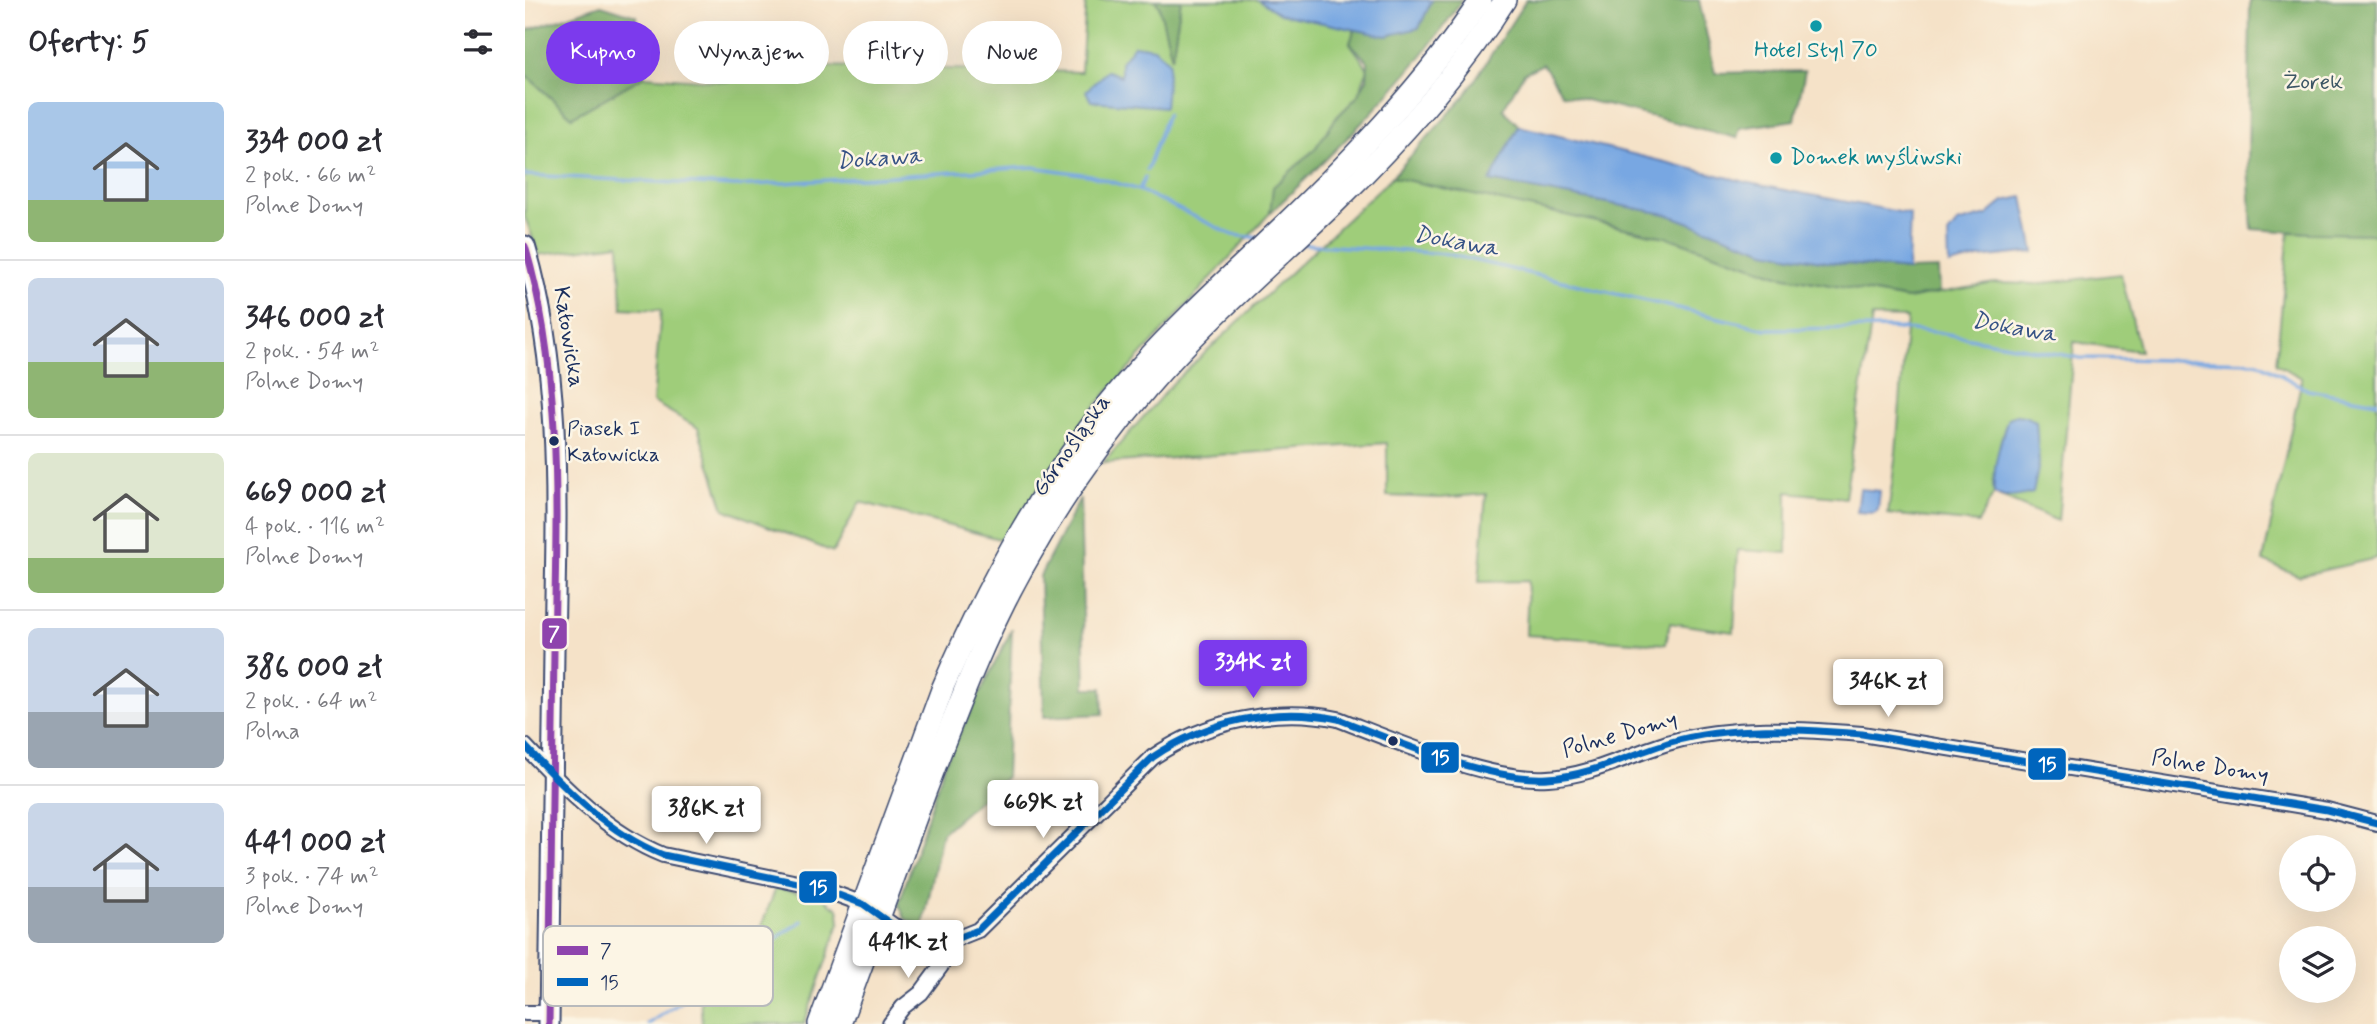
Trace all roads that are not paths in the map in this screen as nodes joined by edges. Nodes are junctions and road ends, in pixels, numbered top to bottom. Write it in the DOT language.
graph roads {
  1 [pos="1481,0"];
  2 [pos="1505,0"];
  3 [pos="525,246"];
  4 [pos="525,746"];
  5 [pos="552,776"];
  6 [pos="2377,823"];
  7 [pos="871,910"];
  8 [pos="550,926"];
  9 [pos="945,940"];
  10 [pos="525,1013"];
  11 [pos="549,1018"];
  12 [pos="819,1024"];
  13 [pos="840,1024"];
  14 [pos="890,1024"];
  1 -- 7 [label="main road, Górnośląska"];
  2 -- 7 [label="main road, Górnośląska"];
  3 -- 5 [label="street, Katowicka"];
  4 -- 5 [label="street"];
  5 -- 7 [label="street"];
  5 -- 8 [label="street, Katowicka"];
  6 -- 9 [label="street, Polne Domy"];
  7 -- 9 [label="street"];
  7 -- 12 [label="main road, Górnośląska"];
  7 -- 13 [label="main road, Górnośląska"];
  9 -- 14 [label="street"];
  10 -- 11 [label="street"];
}
